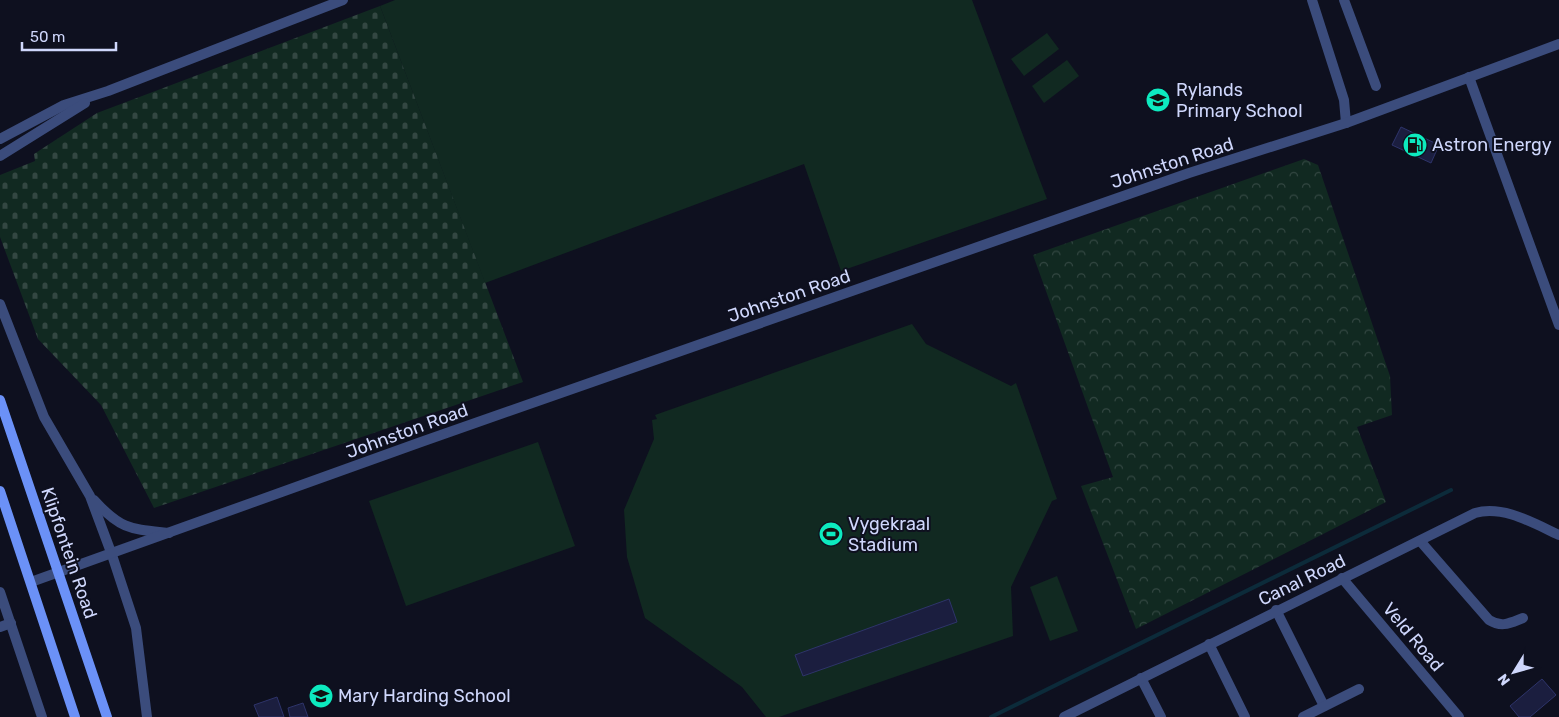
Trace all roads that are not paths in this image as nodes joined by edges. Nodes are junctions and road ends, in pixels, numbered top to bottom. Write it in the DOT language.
graph roads {
  1 [pos="343,0"];
  2 [pos="1312,0"];
  3 [pos="1344,0"];
  4 [pos="1559,44"];
  5 [pos="1469,77"];
  6 [pos="1376,86"];
  7 [pos="108,91"];
  8 [pos="1346,123"];
  9 [pos="0,139"];
  10 [pos="0,156"];
  11 [pos="0,304"];
  12 [pos="1559,325"];
  13 [pos="0,400"];
  14 [pos="0,491"];
  15 [pos="90,496"];
  16 [pos="173,533"];
  17 [pos="1559,535"];
  18 [pos="1421,542"];
  19 [pos="112,554"];
  20 [pos="59,573"];
  21 [pos="1342,578"];
  22 [pos="31,582"];
  23 [pos="0,592"];
  24 [pos="1276,610"];
  25 [pos="1523,618"];
  26 [pos="11,623"];
  27 [pos="0,626"];
  28 [pos="1209,644"];
  29 [pos="1142,678"];
  30 [pos="1359,689"];
  31 [pos="1324,706"];
  32 [pos="1071,715"];
  33 [pos="42,717"];
  34 [pos="75,717"];
  35 [pos="107,717"];
  36 [pos="147,717"];
  37 [pos="1161,717"];
  38 [pos="1245,717"];
  39 [pos="1303,717"];
  40 [pos="1459,717"];
  1 -- 7 [label="street"];
  2 -- 8 [label="street"];
  3 -- 6 [label="street"];
  4 -- 5 [label="street, Johnston Road"];
  5 -- 8 [label="street, Johnston Road"];
  5 -- 12 [label="street"];
  7 -- 9 [label="street"];
  7 -- 10 [label="street"];
  8 -- 16 [label="street, Johnston Road"];
  11 -- 15 [label="street"];
  13 -- 20 [label="main road, Klipfontein Road"];
  14 -- 22 [label="main road"];
  15 -- 16 [label="street"];
  15 -- 19 [label="street"];
  16 -- 19 [label="street, Johnston Road"];
  17 -- 18 [label="street, Canal Road"];
  18 -- 21 [label="street, Canal Road"];
  18 -- 25 [label="street"];
  19 -- 20 [label="street, Johnston Road"];
  19 -- 36 [label="street"];
  20 -- 22 [label="street, Johnston Road"];
  20 -- 35 [label="main road, Klipfontein Road"];
  21 -- 24 [label="street, Canal Road"];
  21 -- 40 [label="street, Veld Road"];
  22 -- 34 [label="main road"];
  23 -- 26 [label="street"];
  24 -- 28 [label="street, Canal Road"];
  24 -- 31 [label="street"];
  26 -- 27 [label="street"];
  26 -- 33 [label="street"];
  28 -- 29 [label="street, Canal Road"];
  28 -- 38 [label="street"];
  29 -- 32 [label="street, Canal Road"];
  29 -- 37 [label="street"];
  30 -- 31 [label="street"];
  31 -- 39 [label="street"];
}
